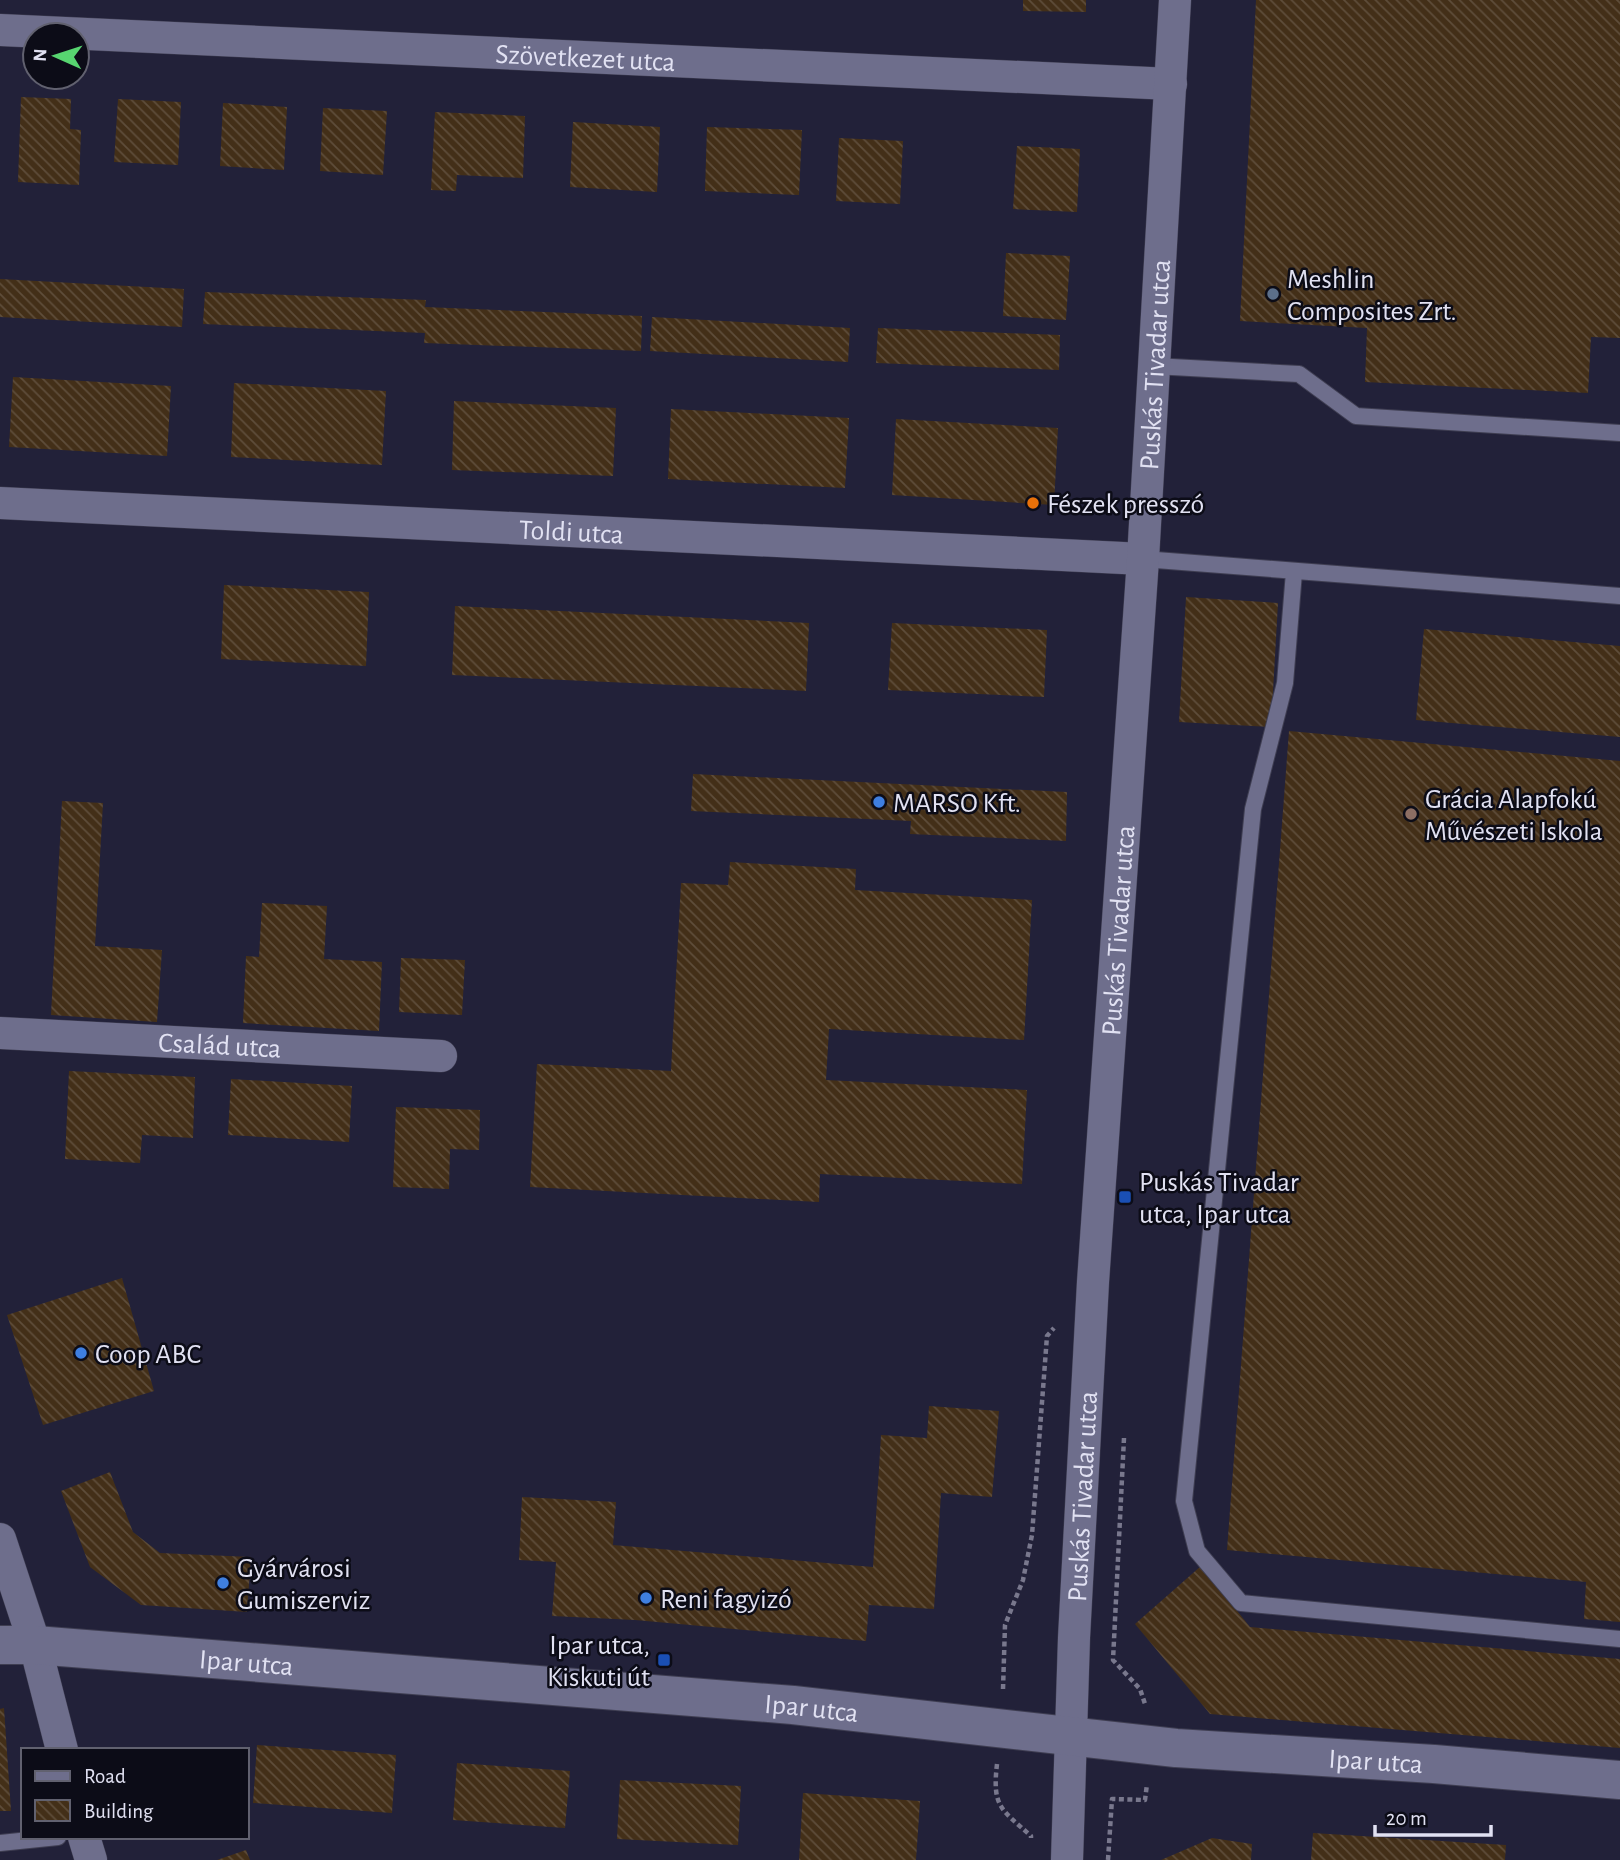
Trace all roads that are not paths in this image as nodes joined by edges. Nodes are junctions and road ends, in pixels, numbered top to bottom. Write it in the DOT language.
graph roads {
  1 [pos="1175,0"];
  2 [pos="0,30"];
  3 [pos="1171,84"];
  4 [pos="1154,366"];
  5 [pos="1620,433"];
  6 [pos="0,503"];
  7 [pos="1143,559"];
  8 [pos="1294,572"];
  9 [pos="1620,596"];
  10 [pos="0,1033"];
  11 [pos="441,1056"];
  12 [pos="0,1539"];
  13 [pos="1620,1639"];
  14 [pos="18,1645"];
  15 [pos="1073,1736"];
  16 [pos="61,1748"];
  17 [pos="1620,1780"];
  18 [pos="39,1839"];
  19 [pos="85,1839"];
  20 [pos="0,1843"];
  21 [pos="92,1860"];
  22 [pos="1067,1860"];
  1 -- 3 [label="street, Puskás Tivadar utca"];
  2 -- 3 [label="street, Szövetkezet utca"];
  3 -- 4 [label="street, Puskás Tivadar utca"];
  4 -- 5 [label="lane"];
  4 -- 7 [label="street, Puskás Tivadar utca"];
  6 -- 7 [label="street, Toldi utca"];
  7 -- 8 [label="lane"];
  7 -- 15 [label="street, Puskás Tivadar utca"];
  8 -- 9 [label="lane"];
  8 -- 13 [label="lane"];
  10 -- 11 [label="street, Család utca"];
  12 -- 14 [label="street"];
  14 -- 15 [label="street, Ipar utca"];
  14 -- 16 [label="street"];
  15 -- 17 [label="street, Ipar utca"];
  15 -- 22 [label="street, Puskás Tivadar utca"];
  18 -- 20 [label="lane"];
  19 -- 21 [label="street"];
}
